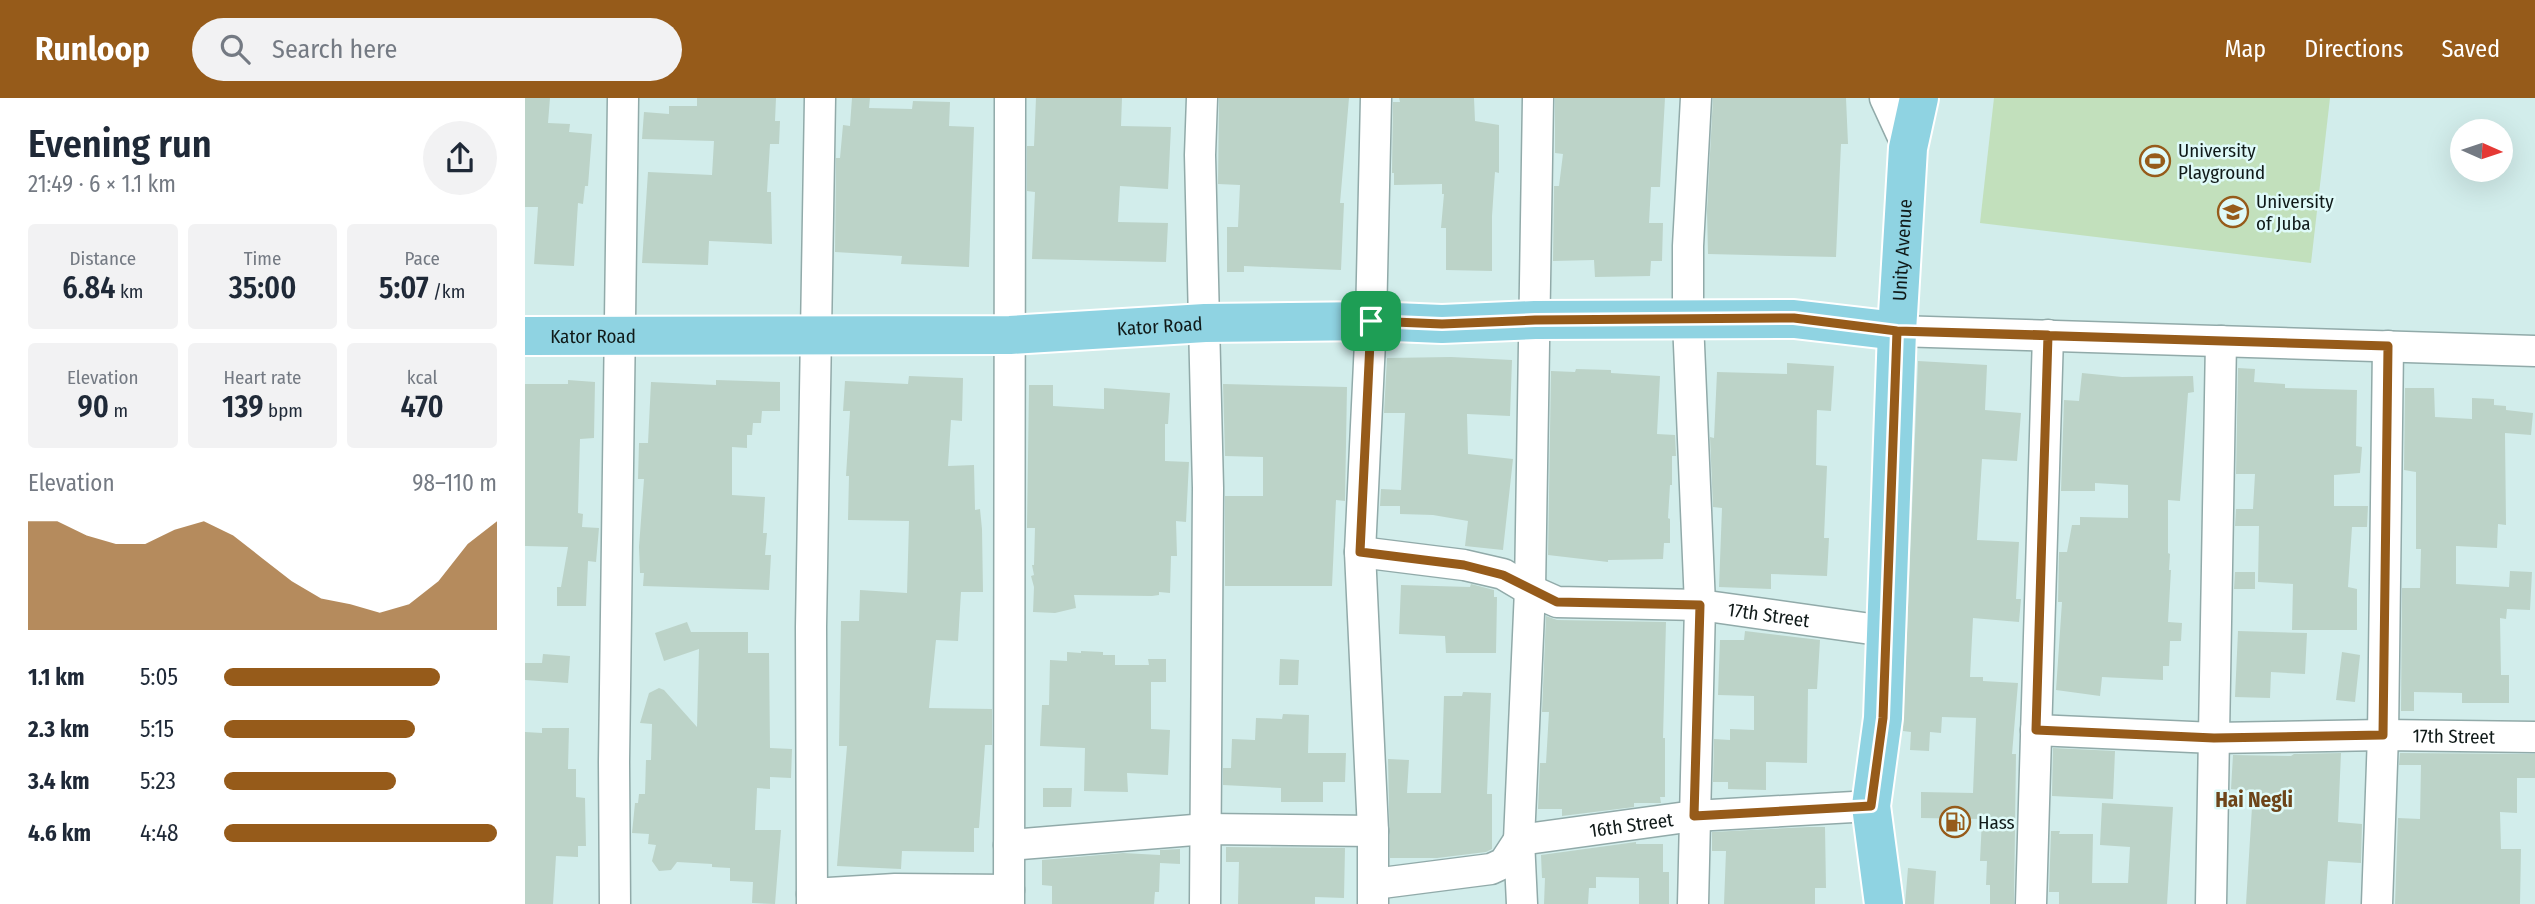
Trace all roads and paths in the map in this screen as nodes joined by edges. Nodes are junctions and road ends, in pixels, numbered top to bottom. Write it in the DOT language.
graph roads {
  1 [pos="623,98"];
  2 [pos="820,98"];
  3 [pos="1010,98"];
  4 [pos="1202,98"];
  5 [pos="1376,98"];
  6 [pos="1538,98"];
  7 [pos="1696,98"];
  8 [pos="1885,98"];
  9 [pos="1919,98"];
  10 [pos="1908,148"];
  11 [pos="1535,320"];
  12 [pos="1371,321"];
  13 [pos="1688,321"];
  14 [pos="1205,323"];
  15 [pos="1897,331"];
  16 [pos="815,335"];
  17 [pos="1010,335"];
  18 [pos="2048,335"];
  19 [pos="525,336"];
  20 [pos="619,336"];
  21 [pos="2221,341"];
  22 [pos="2388,346"];
  23 [pos="2535,351"];
  24 [pos="1360,552"];
  25 [pos="1530,590"];
  26 [pos="1700,605"];
  27 [pos="1885,631"];
  28 [pos="2036,730"];
  29 [pos="2383,735"];
  30 [pos="2535,737"];
  31 [pos="2214,738"];
  32 [pos="1871,806"];
  33 [pos="1694,816"];
  34 [pos="1206,829"];
  35 [pos="1373,831"];
  36 [pos="1519,840"];
  37 [pos="1009,845"];
  38 [pos="1374,894"];
  39 [pos="1009,897"];
  40 [pos="812,899"];
  41 [pos="615,904"];
  42 [pos="1205,904"];
  43 [pos="1522,904"];
  44 [pos="1693,904"];
  45 [pos="1884,904"];
  46 [pos="2031,904"];
  47 [pos="2211,904"];
  48 [pos="2377,904"];
  1 -- 20 [label="street"];
  2 -- 16 [label="street"];
  3 -- 17 [label="street"];
  4 -- 14 [label="street"];
  5 -- 12 [label="street"];
  6 -- 11 [label="street"];
  7 -- 13 [label="street"];
  8 -- 10 [label="street"];
  9 -- 10 [label="main road, Unity Avenue"];
  10 -- 15 [label="main road, Unity Avenue"];
  11 -- 12 [label="main road, Kator Road"];
  11 -- 13 [label="main road, Kator Road"];
  11 -- 25 [label="street"];
  12 -- 14 [label="main road, Kator Road"];
  12 -- 24 [label="street"];
  13 -- 15 [label="main road, Kator Road"];
  13 -- 26 [label="street"];
  14 -- 17 [label="main road, Kator Road"];
  14 -- 34 [label="street"];
  15 -- 18 [label="street"];
  15 -- 27 [label="main road, Unity Avenue"];
  16 -- 17 [label="main road, Kator Road"];
  16 -- 20 [label="main road, Kator Road"];
  16 -- 40 [label="street"];
  17 -- 37 [label="street"];
  18 -- 21 [label="street"];
  18 -- 28 [label="street"];
  19 -- 20 [label="main road, Kator Road"];
  20 -- 41 [label="street"];
  21 -- 22 [label="street"];
  21 -- 31 [label="street"];
  22 -- 23 [label="street"];
  22 -- 29 [label="street"];
  24 -- 25 [label="street, 17th Street"];
  24 -- 35 [label="street"];
  25 -- 26 [label="street, 17th Street"];
  25 -- 36 [label="street"];
  26 -- 27 [label="street, 17th Street"];
  26 -- 33 [label="street"];
  27 -- 32 [label="main road, Unity Avenue"];
  28 -- 31 [label="street, 17th Street"];
  28 -- 46 [label="street"];
  29 -- 30 [label="street, 17th Street"];
  29 -- 31 [label="street, 17th Street"];
  29 -- 48 [label="street"];
  31 -- 47 [label="street"];
  32 -- 33 [label="street, 16th Street"];
  32 -- 45 [label="main road, Unity Avenue"];
  33 -- 36 [label="street, 16th Street"];
  33 -- 44 [label="street"];
  34 -- 35 [label="street"];
  34 -- 37 [label="street"];
  34 -- 42 [label="street"];
  35 -- 38 [label="street"];
  36 -- 38 [label="street"];
  36 -- 43 [label="street"];
  37 -- 39 [label="street"];
  39 -- 40 [label="street"];
}
